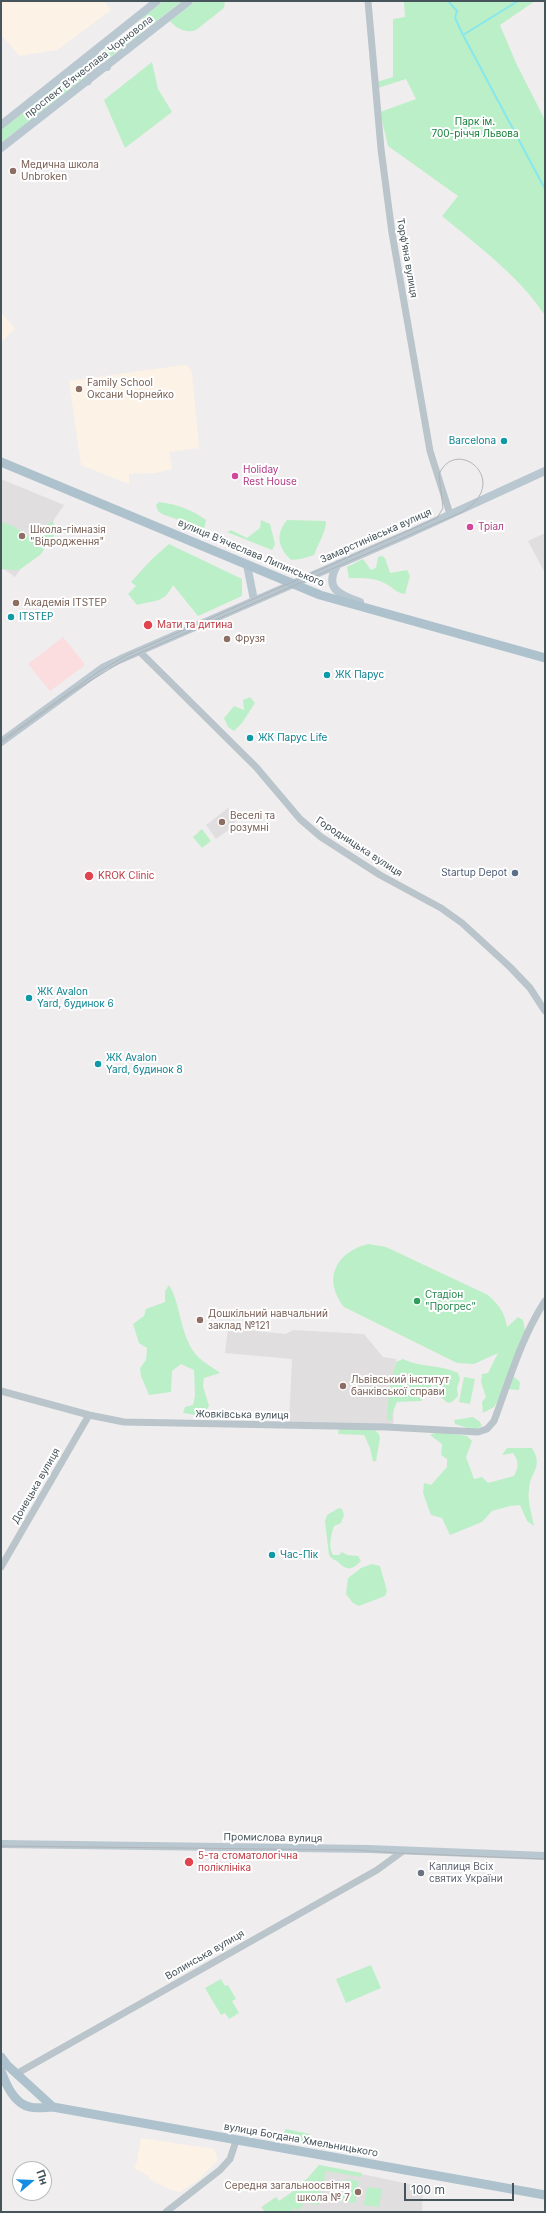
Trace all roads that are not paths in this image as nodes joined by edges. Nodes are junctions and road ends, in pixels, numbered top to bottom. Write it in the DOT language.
graph roads {
  1 [pos="157,1"];
  2 [pos="189,1"];
  3 [pos="368,1"];
  4 [pos="94,52"];
  5 [pos="79,64"];
  6 [pos="107,67"];
  7 [pos="88,82"];
  8 [pos="1,125"];
  9 [pos="1,148"];
  10 [pos="1,462"];
  11 [pos="545,471"];
  12 [pos="450,514"];
  13 [pos="338,564"];
  14 [pos="247,565"];
  15 [pos="291,584"];
  16 [pos="254,600"];
  17 [pos="406,620"];
  18 [pos="139,651"];
  19 [pos="545,658"];
  20 [pos="1,742"];
  21 [pos="545,1011"];
  22 [pos="545,1302"];
  23 [pos="1,1391"];
  24 [pos="89,1415"];
  25 [pos="1,1567"];
  26 [pos="1,1844"];
  27 [pos="403,1851"];
  28 [pos="545,1856"];
  29 [pos="1,2057"];
  30 [pos="1,2071"];
  31 [pos="16,2074"];
  32 [pos="7,2086"];
  33 [pos="35,2090"];
  34 [pos="53,2107"];
  35 [pos="31,2108"];
  36 [pos="236,2141"];
  37 [pos="545,2195"];
  38 [pos="166,2212"];
  1 -- 4 [label="main road, проспект Вʼячеслава Чорновола"];
  2 -- 6 [label="main road, проспект Вʼячеслава Чорновола"];
  3 -- 12 [label="street, Торфʼяна вулиця"];
  4 -- 5 [label="main road, проспект Вʼячеслава Чорновола"];
  4 -- 6 [label="main road"];
  5 -- 7 [label="main road"];
  5 -- 8 [label="main road, проспект Вʼячеслава Чорновола"];
  6 -- 7 [label="main road, проспект Вʼячеслава Чорновола"];
  7 -- 9 [label="main road, проспект Вʼячеслава Чорновола"];
  10 -- 14 [label="main road, вулиця Вʼячеслава Липинського"];
  11 -- 12 [label="main road, Замарстинівська вулиця"];
  12 -- 13 [label="main road, Замарстинівська вулиця"];
  13 -- 15 [label="main road, Замарстинівська вулиця"];
  13 -- 17 [label="main road"];
  14 -- 15 [label="main road, вулиця Вʼячеслава Липинського"];
  14 -- 16 [label="main road"];
  15 -- 16 [label="main road, Замарстинівська вулиця"];
  15 -- 17 [label="main road, вулиця Вʼячеслава Липинського"];
  16 -- 18 [label="main road, Замарстинівська вулиця"];
  17 -- 19 [label="main road, вулиця Вʼячеслава Липинського"];
  18 -- 20 [label="main road, Замарстинівська вулиця"];
  18 -- 21 [label="street, Городницька вулиця"];
  22 -- 24 [label="street, Жовківська вулиця"];
  23 -- 24 [label="street, Жовківська вулиця"];
  24 -- 25 [label="street, Донецька вулиця"];
  26 -- 27 [label="main road, Промислова вулиця"];
  27 -- 28 [label="main road, Промислова вулиця"];
  27 -- 31 [label="street, Волинська вулиця"];
  29 -- 31 [label="main road"];
  30 -- 32 [label="main road"];
  31 -- 32 [label="main road"];
  31 -- 33 [label="main road"];
  32 -- 35 [label="main road"];
  33 -- 34 [label="main road"];
  33 -- 35 [label="main road"];
  34 -- 35 [label="main road, вулиця Богдана Хмельницького"];
  34 -- 36 [label="main road, вулиця Богдана Хмельницького"];
  36 -- 37 [label="main road, вулиця Богдана Хмельницького"];
  36 -- 38 [label="street"];
}
